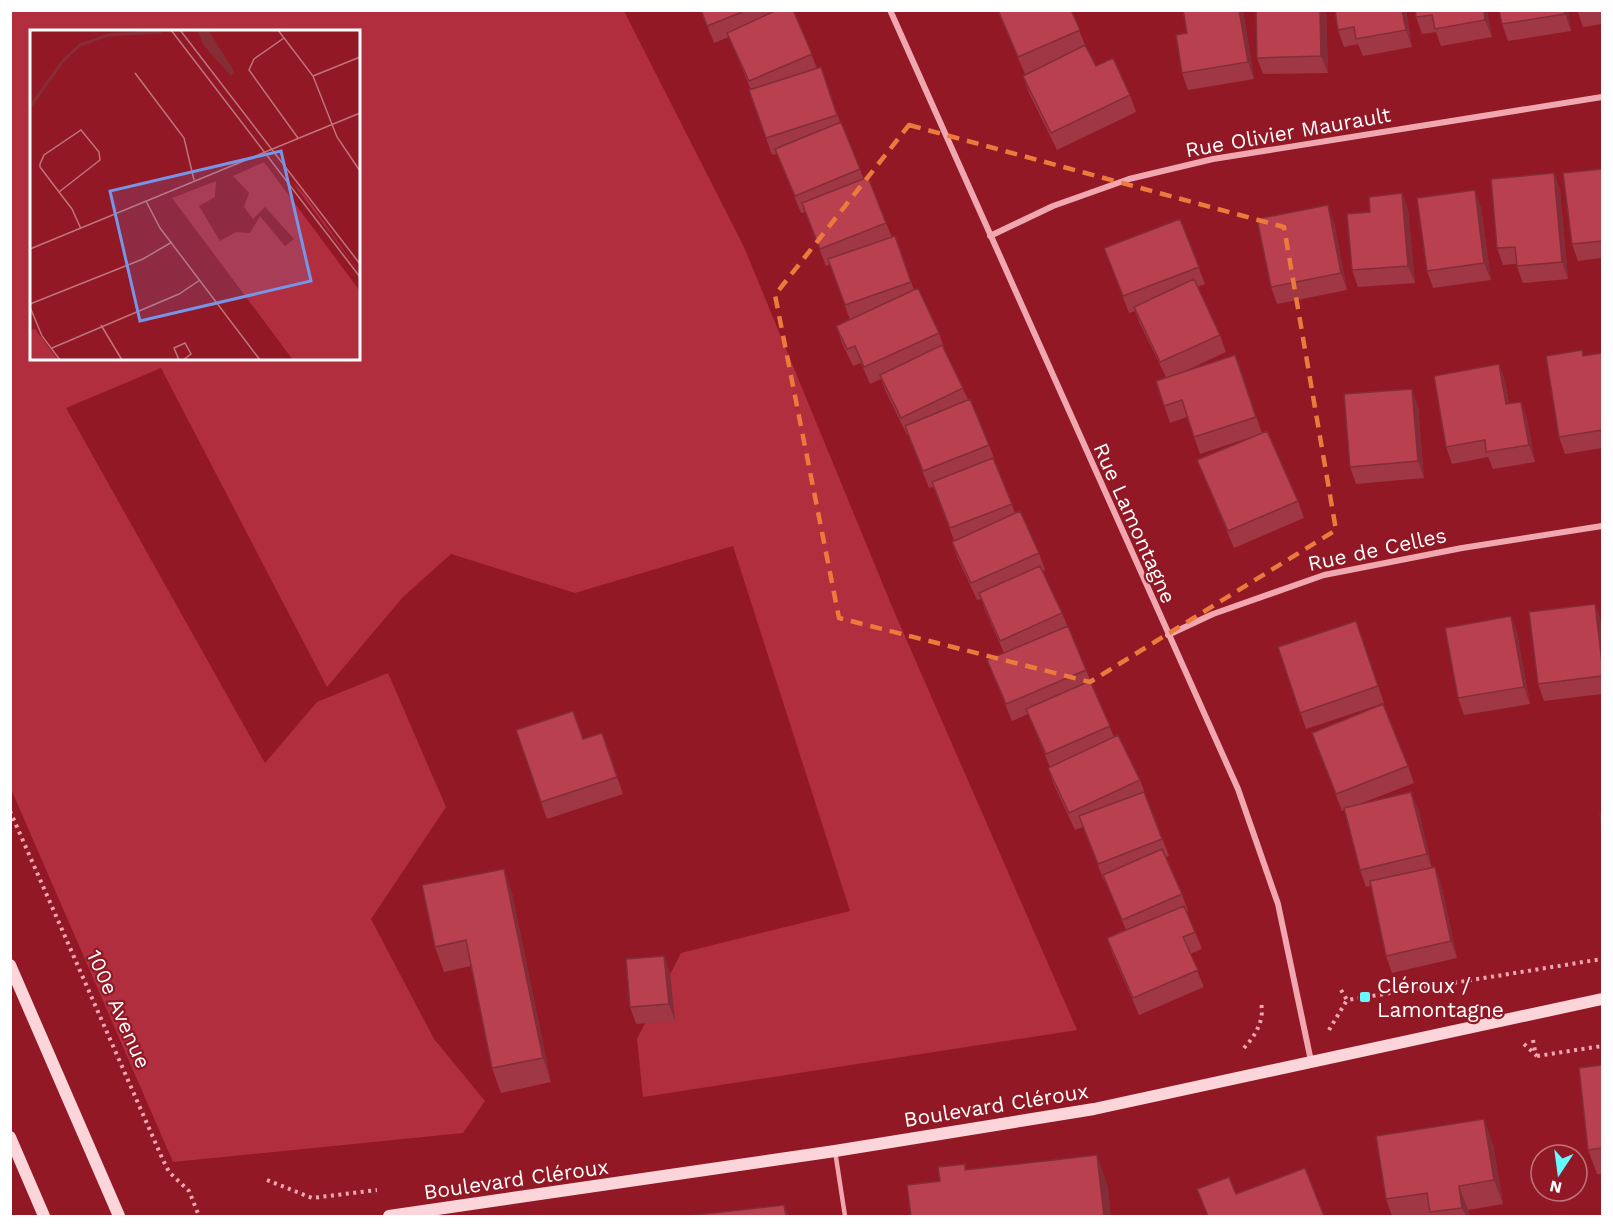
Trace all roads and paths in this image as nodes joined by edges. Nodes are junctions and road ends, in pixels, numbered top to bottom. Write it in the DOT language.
graph roads {
  1 [pos="890,10"];
  2 [pos="1602,98"];
  3 [pos="990,236"];
  4 [pos="1602,526"];
  5 [pos="1168,635"];
  6 [pos="10,811"];
  7 [pos="1602,959"];
  8 [pos="10,965"];
  9 [pos="1341,990"];
  10 [pos="1602,999"];
  11 [pos="1602,1046"];
  12 [pos="1537,1056"];
  13 [pos="1311,1061"];
  14 [pos="10,1137"];
  15 [pos="835,1151"];
  16 [pos="44,1216"];
  17 [pos="119,1216"];
  18 [pos="199,1216"];
  19 [pos="388,1216"];
  20 [pos="845,1216"];
  1 -- 3 [label="street, Rue Lamontagne"];
  2 -- 3 [label="street, Rue Olivier Maurault"];
  3 -- 5 [label="street, Rue Lamontagne"];
  4 -- 5 [label="street, Rue de Celles"];
  5 -- 13 [label="street, Rue Lamontagne"];
  6 -- 18 [label="path, 100e Avenue"];
  7 -- 9 [label="path"];
  8 -- 17 [label="street"];
  10 -- 13 [label="street, Boulevard Cléroux"];
  11 -- 12 [label="path"];
  13 -- 15 [label="street, Boulevard Cléroux"];
  14 -- 16 [label="street"];
  15 -- 19 [label="street, Boulevard Cléroux"];
  15 -- 20 [label="lane"];
}
